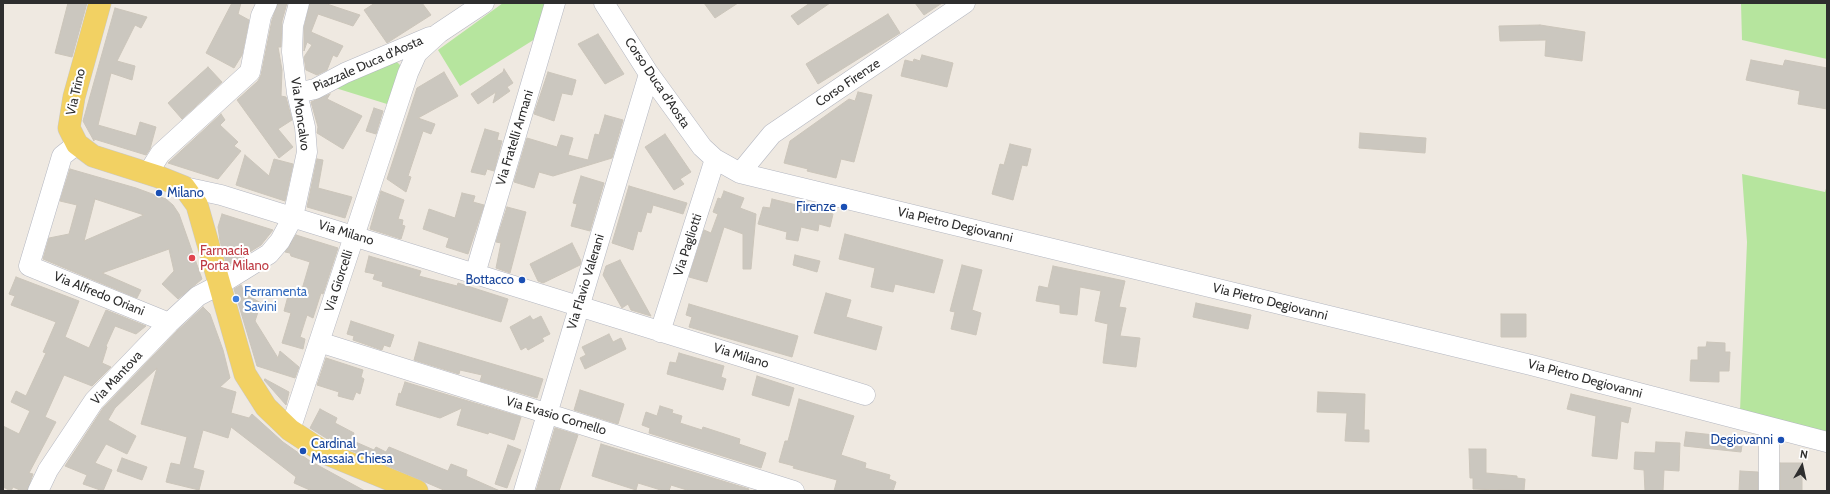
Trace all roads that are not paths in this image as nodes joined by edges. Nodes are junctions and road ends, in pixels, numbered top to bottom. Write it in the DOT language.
graph roads {
  1 [pos="100,3"];
  2 [pos="267,3"];
  3 [pos="299,3"];
  4 [pos="484,3"];
  5 [pos="555,3"];
  6 [pos="604,3"];
  7 [pos="964,3"];
  8 [pos="439,33"];
  9 [pos="649,74"];
  10 [pos="297,93"];
  11 [pos="395,110"];
  12 [pos="77,144"];
  13 [pos="715,159"];
  14 [pos="148,173"];
  15 [pos="740,173"];
  16 [pos="184,187"];
  17 [pos="293,217"];
  18 [pos="354,236"];
  19 [pos="475,274"];
  20 [pos="219,285"];
  21 [pos="579,306"];
  22 [pos="169,323"];
  23 [pos="660,332"];
  24 [pos="319,342"];
  25 [pos="865,394"];
  26 [pos="547,414"];
  27 [pos="1769,428"];
  28 [pos="290,430"];
  29 [pos="1827,442"];
  30 [pos="38,491"];
  31 [pos="417,491"];
  32 [pos="524,491"];
  33 [pos="794,491"];
  34 [pos="1769,491"];
  1 -- 12 [label="main road, Via Trino"];
  2 -- 14 [label="street"];
  3 -- 10 [label="street, Via Moncalvo"];
  4 -- 8 [label="street, Piazzale Duca d'Aosta"];
  5 -- 19 [label="street, Via Fratelli Armani"];
  6 -- 9 [label="street, Corso Duca d'Aosta"];
  7 -- 15 [label="street, Corso Firenze"];
  8 -- 10 [label="street, Piazzale Duca d'Aosta"];
  8 -- 11 [label="street, Piazzale Duca d'Aosta"];
  9 -- 13 [label="street, Corso Duca d'Aosta"];
  9 -- 21 [label="street, Via Flavio Valerani"];
  10 -- 17 [label="street, Via Moncalvo"];
  11 -- 18 [label="street, Via Giorcelli"];
  12 -- 14 [label="main road, Via Milano"];
  12 -- 22 [label="street, Via Alfredo Oriani"];
  13 -- 15 [label="street, Via Pietro Degiovanni"];
  13 -- 23 [label="street, Via Pagliotti"];
  14 -- 16 [label="main road, Via Milano"];
  15 -- 27 [label="street, Via Pietro Degiovanni"];
  16 -- 17 [label="street, Via Milano"];
  16 -- 20 [label="main road"];
  17 -- 18 [label="street, Via Milano"];
  17 -- 20 [label="street, Via Moncalvo"];
  18 -- 19 [label="street, Via Milano"];
  18 -- 24 [label="street, Via Giorcelli"];
  19 -- 21 [label="street, Via Milano"];
  20 -- 22 [label="street, Via Mantova"];
  20 -- 28 [label="main road"];
  21 -- 23 [label="street, Via Milano"];
  21 -- 26 [label="street, Via Flavio Valerani"];
  22 -- 30 [label="street, Via Mantova"];
  23 -- 25 [label="street, Via Milano"];
  24 -- 26 [label="street, Via Evasio Comello"];
  24 -- 28 [label="street, Via Giorcelli"];
  26 -- 32 [label="street, Via Flavio Valerani"];
  26 -- 33 [label="street, Via Evasio Comello"];
  27 -- 29 [label="street, Via Pietro Degiovanni"];
  27 -- 34 [label="street"];
  28 -- 31 [label="main road"];
}
